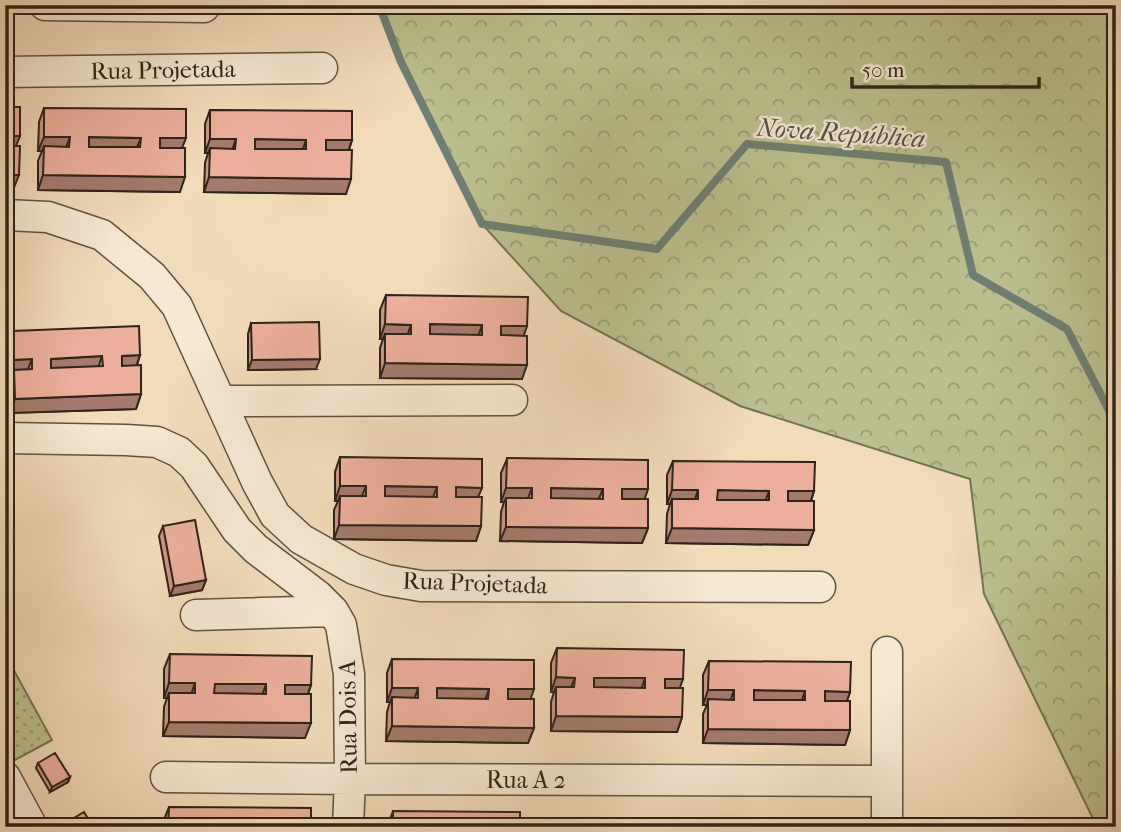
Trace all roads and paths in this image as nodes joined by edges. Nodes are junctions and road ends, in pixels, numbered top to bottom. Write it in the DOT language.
graph roads {
  1 [pos="45,5"];
  2 [pos="204,7"];
  3 [pos="322,68"];
  4 [pos="5,72"];
  5 [pos="5,215"];
  6 [pos="512,400"];
  7 [pos="221,401"];
  8 [pos="5,438"];
  9 [pos="820,587"];
  10 [pos="333,611"];
  11 [pos="196,615"];
  12 [pos="887,652"];
  13 [pos="5,777"];
  14 [pos="166,777"];
  15 [pos="350,779"];
  16 [pos="887,781"];
  17 [pos="32,827"];
  18 [pos="348,827"];
  19 [pos="887,827"];
  1 -- 2 [label="street"];
  3 -- 4 [label="street, Rua Projetada"];
  5 -- 7 [label="street, Rua Projetada"];
  6 -- 7 [label="street"];
  7 -- 9 [label="street, Rua Projetada"];
  8 -- 10 [label="street"];
  10 -- 11 [label="street"];
  10 -- 15 [label="street, Rua Dois A"];
  12 -- 16 [label="street"];
  13 -- 17 [label="street"];
  14 -- 15 [label="street, Rua A 2"];
  15 -- 16 [label="street, Rua A 2"];
  15 -- 18 [label="street, Rua Dois A"];
  16 -- 19 [label="street"];
}
